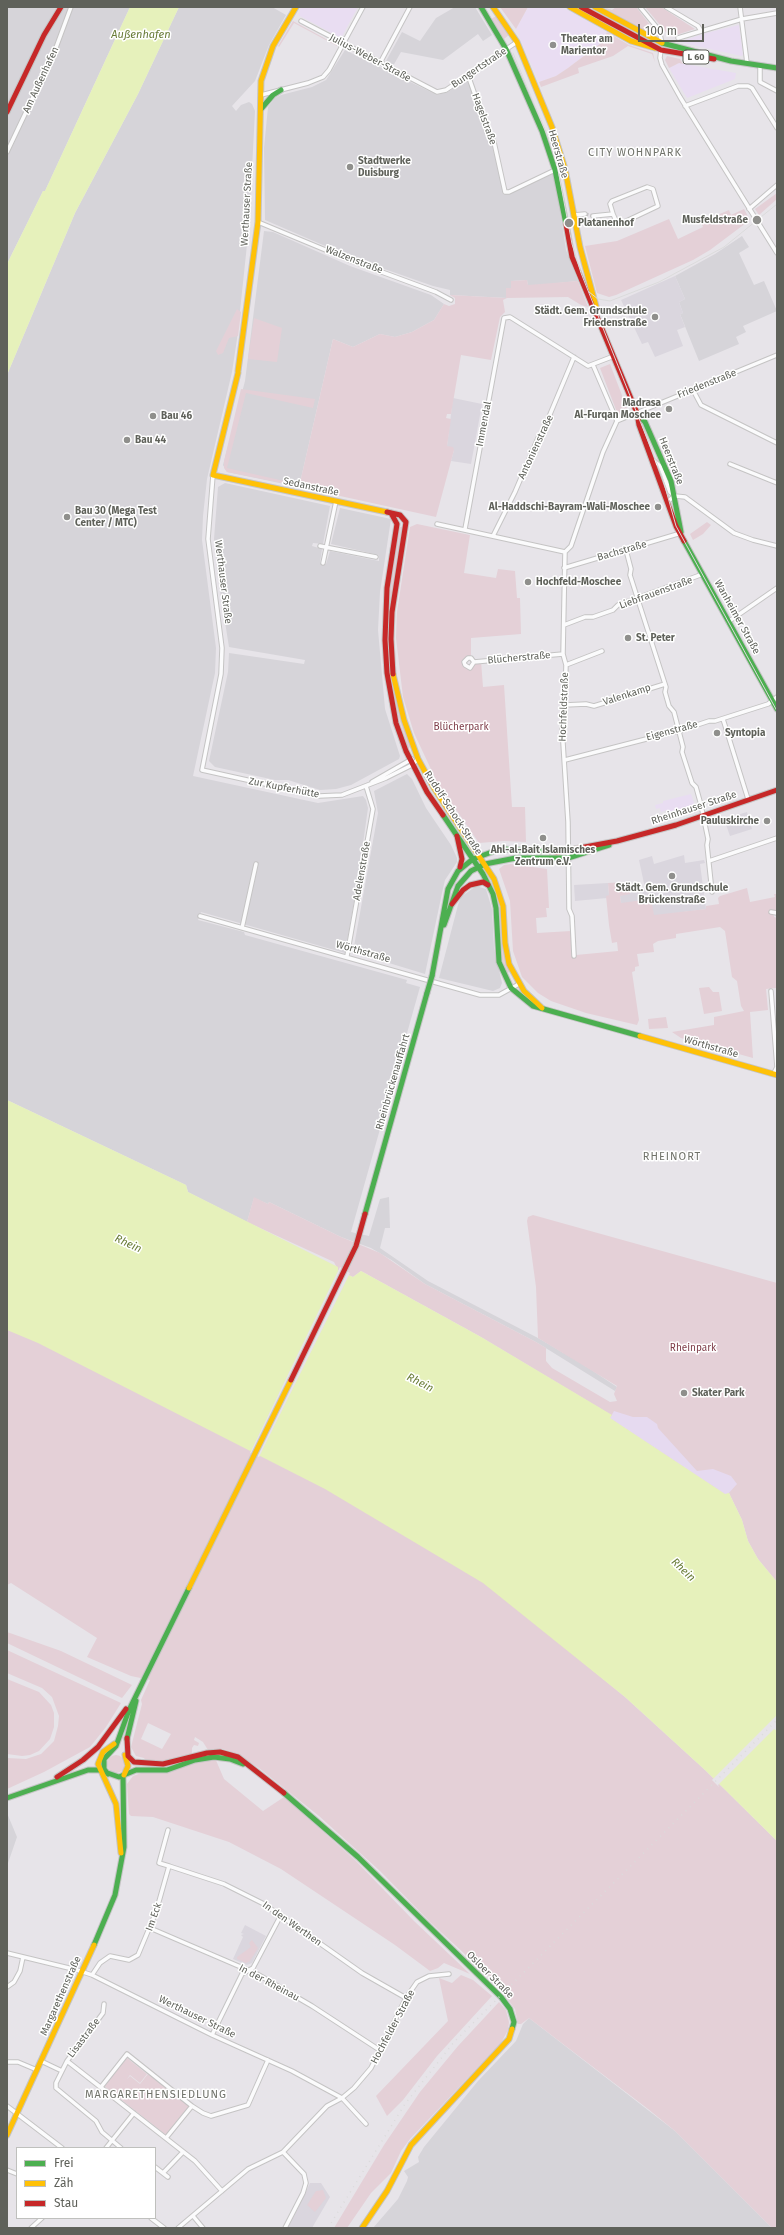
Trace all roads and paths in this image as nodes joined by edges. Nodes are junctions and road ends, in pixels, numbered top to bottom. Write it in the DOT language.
graph roads {
  1 [pos="61,7"];
  2 [pos="70,7"];
  3 [pos="296,7"];
  4 [pos="363,7"];
  5 [pos="410,7"];
  6 [pos="481,7"];
  7 [pos="493,7"];
  8 [pos="570,7"];
  9 [pos="581,7"];
  10 [pos="595,7"];
  11 [pos="640,7"];
  12 [pos="666,7"];
  13 [pos="740,7"];
  14 [pos="777,13"];
  15 [pos="742,20"];
  16 [pos="301,21"];
  17 [pos="701,31"];
  18 [pos="678,38"];
  19 [pos="517,42"];
  20 [pos="646,42"];
  21 [pos="343,43"];
  22 [pos="662,43"];
  23 [pos="506,49"];
  24 [pos="661,50"];
  25 [pos="732,61"];
  26 [pos="380,62"];
  27 [pos="746,64"];
  28 [pos="760,66"];
  29 [pos="777,68"];
  30 [pos="468,75"];
  31 [pos="760,82"];
  32 [pos="752,88"];
  33 [pos="281,90"];
  34 [pos="777,91"];
  35 [pos="441,92"];
  36 [pos="261,95"];
  37 [pos="685,106"];
  38 [pos="260,110"];
  39 [pos="7,112"];
  40 [pos="777,128"];
  41 [pos="7,152"];
  42 [pos="554,170"];
  43 [pos="777,185"];
  44 [pos="749,209"];
  45 [pos="585,214"];
  46 [pos="613,214"];
  47 [pos="574,215"];
  48 [pos="593,216"];
  49 [pos="258,222"];
  50 [pos="777,253"];
  51 [pos="451,300"];
  52 [pos="597,313"];
  53 [pos="777,355"];
  54 [pos="614,356"];
  55 [pos="574,357"];
  56 [pos="593,365"];
  57 [pos="693,390"];
  58 [pos="637,413"];
  59 [pos="616,422"];
  60 [pos="777,443"];
  61 [pos="653,460"];
  62 [pos="730,464"];
  63 [pos="213,475"];
  64 [pos="777,484"];
  65 [pos="665,490"];
  66 [pos="675,496"];
  67 [pos="336,501"];
  68 [pos="668,501"];
  69 [pos="391,513"];
  70 [pos="404,518"];
  71 [pos="437,524"];
  72 [pos="464,529"];
  73 [pos="681,533"];
  74 [pos="492,536"];
  75 [pos="320,546"];
  76 [pos="777,546"];
  77 [pos="326,547"];
  78 [pos="626,550"];
  79 [pos="565,552"];
  80 [pos="376,557"];
  81 [pos="323,563"];
  82 [pos="564,568"];
  83 [pos="703,574"];
  84 [pos="777,588"];
  85 [pos="639,598"];
  86 [pos="728,622"];
  87 [pos="564,625"];
  88 [pos="602,651"];
  89 [pos="563,654"];
  90 [pos="474,662"];
  91 [pos="566,665"];
  92 [pos="665,684"];
  93 [pos="775,699"];
  94 [pos="565,705"];
  95 [pos="777,709"];
  96 [pos="723,719"];
  97 [pos="679,729"];
  98 [pos="418,758"];
  99 [pos="565,760"];
  100 [pos="411,762"];
  101 [pos="202,770"];
  102 [pos="366,786"];
  103 [pos="777,790"];
  104 [pos="748,799"];
  105 [pos="703,814"];
  106 [pos="457,835"];
  107 [pos="777,838"];
  108 [pos="617,841"];
  109 [pos="568,851"];
  110 [pos="480,855"];
  111 [pos="568,858"];
  112 [pos="473,859"];
  113 [pos="709,861"];
  114 [pos="256,864"];
  115 [pos="485,864"];
  116 [pos="478,867"];
  117 [pos="458,871"];
  118 [pos="489,886"];
  119 [pos="712,892"];
  120 [pos="450,906"];
  121 [pos="771,912"];
  122 [pos="777,913"];
  123 [pos="200,916"];
  124 [pos="242,928"];
  125 [pos="442,932"];
  126 [pos="347,956"];
  127 [pos="574,956"];
  128 [pos="518,984"];
  129 [pos="511,988"];
  130 [pos="770,991"];
  131 [pos="542,1008"];
  132 [pos="643,1036"];
  133 [pos="776,1074"];
  134 [pos="139,1690"];
  135 [pos="127,1738"];
  136 [pos="118,1739"];
  137 [pos="99,1770"];
  138 [pos="256,1771"];
  139 [pos="108,1774"];
  140 [pos="123,1776"];
  141 [pos="47,1783"];
  142 [pos="7,1798"];
  143 [pos="168,1830"];
  144 [pos="121,1860"];
  145 [pos="169,1866"];
  146 [pos="281,1915"];
  147 [pos="150,1928"];
  148 [pos="7,1953"];
  149 [pos="24,1957"];
  150 [pos="248,1970"];
  151 [pos="82,1971"];
  152 [pos="449,1974"];
  153 [pos="92,1975"];
  154 [pos="7,1987"];
  155 [pos="406,1998"];
  156 [pos="104,2004"];
  157 [pos="212,2035"];
  158 [pos="381,2051"];
  159 [pos="268,2060"];
  160 [pos="41,2061"];
  161 [pos="67,2061"];
  162 [pos="7,2062"];
  163 [pos="37,2070"];
  164 [pos="62,2071"];
  165 [pos="101,2087"];
  166 [pos="342,2098"];
  167 [pos="7,2106"];
  168 [pos="192,2106"];
  169 [pos="16,2112"];
  170 [pos="134,2113"];
  171 [pos="366,2124"];
  172 [pos="7,2135"];
  173 [pos="166,2138"];
  174 [pos="112,2141"];
  175 [pos="61,2147"];
  176 [pos="107,2147"];
  177 [pos="120,2147"];
  178 [pos="183,2152"];
  179 [pos="283,2152"];
  180 [pos="156,2168"];
  181 [pos="163,2173"];
  182 [pos="168,2177"];
  183 [pos="222,2191"];
  184 [pos="193,2216"];
  185 [pos="41,2219"];
  186 [pos="152,2219"];
  187 [pos="31,2228"];
  188 [pos="164,2228"];
  189 [pos="178,2228"];
  190 [pos="203,2228"];
  191 [pos="284,2228"];
  192 [pos="362,2228"];
  1 -- 39 [label="main road"];
  2 -- 41 [label="street, Am Außenhafen"];
  3 -- 36 [label="main road, Werthauser Straße"];
  4 -- 21 [label="street"];
  5 -- 26 [label="street"];
  6 -- 23 [label="main road, Heerstraße"];
  7 -- 19 [label="main road, Heerstraße"];
  8 -- 24 [label="main road, L 60"];
  9 -- 20 [label="main road"];
  10 -- 22 [label="main road, L 60"];
  11 -- 22 [label="street"];
  12 -- 17 [label="street"];
  13 -- 15 [label="street"];
  14 -- 15 [label="street"];
  15 -- 17 [label="street"];
  15 -- 27 [label="street"];
  16 -- 21 [label="street, Julius-Weber-Straße"];
  17 -- 18 [label="street"];
  19 -- 23 [label="street, Bungertstraße"];
  19 -- 47 [label="main road, Heerstraße"];
  20 -- 22 [label="main road"];
  20 -- 24 [label="main road"];
  21 -- 26 [label="street, Julius-Weber-Straße"];
  21 -- 33 [label="street"];
  22 -- 24 [label="street"];
  22 -- 25 [label="main road, L 60"];
  23 -- 30 [label="street, Bungertstraße"];
  23 -- 42 [label="main road, Heerstraße"];
  24 -- 25 [label="main road, L 60"];
  24 -- 37 [label="street"];
  25 -- 27 [label="main road, L 60"];
  26 -- 35 [label="street, Julius-Weber-Straße"];
  27 -- 28 [label="main road, L 60"];
  28 -- 29 [label="main road, L 60"];
  28 -- 31 [label="street"];
  30 -- 35 [label="street, Bungertstraße"];
  30 -- 42 [label="street, Hagelstraße"];
  31 -- 32 [label="street"];
  31 -- 34 [label="street"];
  32 -- 37 [label="street"];
  32 -- 40 [label="street"];
  33 -- 36 [label="street"];
  33 -- 38 [label="main road"];
  36 -- 38 [label="main road, Werthauser Straße"];
  37 -- 44 [label="street"];
  38 -- 49 [label="main road, Werthauser Straße"];
  42 -- 52 [label="main road, Heerstraße"];
  43 -- 44 [label="street"];
  44 -- 50 [label="street"];
  45 -- 47 [label="street"];
  46 -- 46 [label="street"];
  46 -- 48 [label="street"];
  47 -- 52 [label="main road, Heerstraße"];
  49 -- 51 [label="street, Walzenstraße"];
  49 -- 63 [label="main road, Werthauser Straße"];
  52 -- 54 [label="main road, Heerstraße"];
  53 -- 57 [label="street, Friedenstraße"];
  54 -- 56 [label="street"];
  54 -- 58 [label="main road, Heerstraße"];
  55 -- 56 [label="street"];
  55 -- 72 [label="street, Immendal"];
  55 -- 74 [label="street, Antonienstraße"];
  56 -- 59 [label="street"];
  57 -- 58 [label="street, Friedenstraße"];
  57 -- 60 [label="street"];
  58 -- 59 [label="street, Friedenstraße"];
  58 -- 61 [label="main road, Heerstraße"];
  58 -- 66 [label="main road, Heerstraße"];
  59 -- 79 [label="street, Hochfeldstraße"];
  61 -- 65 [label="main road, Heerstraße"];
  61 -- 66 [label="street, Heerstraße"];
  62 -- 64 [label="street"];
  63 -- 67 [label="main road, Sedanstraße"];
  63 -- 101 [label="street, Werthauser Straße"];
  65 -- 68 [label="main road, Wanheimer Straße"];
  66 -- 68 [label="street, Heerstraße"];
  66 -- 73 [label="main road, Wanheimer Straße"];
  66 -- 76 [label="street, Heerstraße"];
  67 -- 69 [label="main road, Sedanstraße"];
  67 -- 77 [label="street"];
  68 -- 73 [label="main road, Wanheimer Straße"];
  69 -- 70 [label="main road, Sedanstraße"];
  69 -- 100 [label="main road, Rudolf-Schock-Straße"];
  70 -- 98 [label="main road, Rudolf-Schock-Straße"];
  71 -- 72 [label="street"];
  72 -- 74 [label="street"];
  73 -- 78 [label="street, Bachstraße"];
  73 -- 83 [label="main road, Wanheimer Straße"];
  74 -- 79 [label="street"];
  75 -- 77 [label="street"];
  77 -- 80 [label="street"];
  77 -- 81 [label="street"];
  78 -- 82 [label="street, Bachstraße"];
  78 -- 85 [label="street"];
  79 -- 82 [label="street, Hochfeldstraße"];
  82 -- 87 [label="street, Hochfeldstraße"];
  83 -- 85 [label="street, Liebfrauenstraße"];
  83 -- 86 [label="main road, Wanheimer Straße"];
  84 -- 86 [label="street"];
  85 -- 87 [label="street, Liebfrauenstraße"];
  85 -- 92 [label="street"];
  86 -- 93 [label="main road, Wanheimer Straße"];
  87 -- 89 [label="street, Hochfeldstraße"];
  88 -- 91 [label="street"];
  89 -- 90 [label="street, Blücherstraße"];
  89 -- 91 [label="street, Hochfeldstraße"];
  91 -- 94 [label="street, Hochfeldstraße"];
  92 -- 94 [label="street, Valenkamp"];
  92 -- 97 [label="street"];
  93 -- 95 [label="main road, Wanheimer Straße"];
  93 -- 96 [label="street, Eigenstraße"];
  94 -- 99 [label="street, Hochfeldstraße"];
  96 -- 97 [label="street, Eigenstraße"];
  96 -- 104 [label="street"];
  97 -- 99 [label="street, Eigenstraße"];
  97 -- 105 [label="street"];
  98 -- 100 [label="street, Zur Kupferhütte"];
  98 -- 110 [label="main road, Rudolf-Schock-Straße"];
  99 -- 109 [label="street, Hochfeldstraße"];
  100 -- 102 [label="street, Zur Kupferhütte"];
  100 -- 106 [label="main road, Rudolf-Schock-Straße"];
  101 -- 102 [label="street, Zur Kupferhütte"];
  102 -- 126 [label="street, Adelenstraße"];
  103 -- 104 [label="main road, Rheinhauser Straße"];
  104 -- 105 [label="main road, Rheinhauser Straße"];
  105 -- 108 [label="main road, Rheinhauser Straße"];
  105 -- 113 [label="street"];
  106 -- 112 [label="main road, Rudolf-Schock-Straße"];
  106 -- 117 [label="main road"];
  107 -- 113 [label="street"];
  108 -- 109 [label="main road, Rheinhauser Straße"];
  108 -- 111 [label="main road, Rheinhauser Straße"];
  109 -- 110 [label="main road, Rheinhauser Straße"];
  109 -- 111 [label="street, Hochfeldstraße"];
  110 -- 112 [label="main road, Rheinbrückenauffahrt"];
  110 -- 115 [label="main road, Rudolf-Schock-Straße"];
  111 -- 115 [label="main road, Rheinhauser Straße"];
  111 -- 127 [label="street, Hochfeldstraße"];
  112 -- 116 [label="main road, Rudolf-Schock-Straße"];
  112 -- 117 [label="main road, Rheinbrückenauffahrt"];
  113 -- 119 [label="street"];
  114 -- 124 [label="street"];
  115 -- 116 [label="main road, Rheinbrückenauffahrt"];
  115 -- 128 [label="main road, Rudolf-Schock-Straße"];
  116 -- 118 [label="main road, Rudolf-Schock-Straße"];
  116 -- 120 [label="main road, Rheinbrückenauffahrt"];
  117 -- 125 [label="main road, Rheinbrückenauffahrt"];
  118 -- 120 [label="main road"];
  118 -- 129 [label="main road, Rudolf-Schock-Straße"];
  120 -- 125 [label="main road, Rheinbrückenauffahrt"];
  121 -- 122 [label="street"];
  123 -- 124 [label="street, Wörthstraße"];
  124 -- 126 [label="street, Wörthstraße"];
  125 -- 134 [label="main road, Rheinbrückenauffahrt, bridge"];
  126 -- 129 [label="street, Wörthstraße"];
  128 -- 129 [label="street, Wörthstraße"];
  128 -- 131 [label="main road, Rudolf-Schock-Straße"];
  129 -- 131 [label="main road, Rudolf-Schock-Straße"];
  130 -- 133 [label="street"];
  131 -- 132 [label="main road, Rudolf-Schock-Straße"];
  132 -- 133 [label="main road, Wörthstraße"];
  134 -- 135 [label="main road"];
  134 -- 136 [label="main road"];
  134 -- 141 [label="main road"];
  135 -- 138 [label="main road, Osloer Straße"];
  135 -- 140 [label="main road, Margarethenstraße"];
  136 -- 137 [label="main road"];
  136 -- 139 [label="main road"];
  137 -- 139 [label="main road"];
  137 -- 141 [label="main road"];
  137 -- 144 [label="main road, Margarethenstraße"];
  138 -- 140 [label="main road, Osloer Straße"];
  138 -- 192 [label="main road, Osloer Straße"];
  139 -- 140 [label="main road"];
  140 -- 144 [label="main road, Margarethenstraße"];
  141 -- 142 [label="main road"];
  143 -- 145 [label="street"];
  144 -- 151 [label="main road, Margarethenstraße"];
  145 -- 146 [label="street, In den Werthen"];
  145 -- 147 [label="street, Im Eck"];
  146 -- 150 [label="street"];
  146 -- 155 [label="street, In den Werthen"];
  147 -- 150 [label="street, In der Rheinau"];
  147 -- 153 [label="street, Im Eck"];
  148 -- 149 [label="street, Werthauser Straße"];
  149 -- 151 [label="street, Werthauser Straße"];
  149 -- 154 [label="street"];
  150 -- 157 [label="street"];
  150 -- 158 [label="street, In der Rheinau"];
  151 -- 153 [label="street, Werthauser Straße"];
  151 -- 160 [label="main road, Margarethenstraße"];
  152 -- 155 [label="street, Hochfelder Straße"];
  153 -- 157 [label="street, Werthauser Straße"];
  155 -- 158 [label="street, Hochfelder Straße"];
  156 -- 161 [label="street, Lisastraße"];
  157 -- 159 [label="street, Werthauser Straße"];
  158 -- 166 [label="street, Hochfelder Straße"];
  159 -- 166 [label="street, Werthauser Straße"];
  159 -- 168 [label="street"];
  160 -- 163 [label="main road, Margarethenstraße"];
  160 -- 164 [label="street"];
  161 -- 164 [label="street, Lisastraße"];
  161 -- 165 [label="street"];
  162 -- 163 [label="street"];
  163 -- 169 [label="main road, Margarethenstraße"];
  164 -- 174 [label="street, Lisastraße"];
  165 -- 168 [label="street"];
  165 -- 170 [label="street"];
  166 -- 171 [label="street, Werthauser Straße"];
  166 -- 179 [label="street, Hochfelder Straße"];
  167 -- 169 [label="street"];
  168 -- 173 [label="street"];
  169 -- 172 [label="main road, Margarethenstraße"];
  169 -- 175 [label="street"];
  170 -- 173 [label="street"];
  170 -- 174 [label="street"];
  173 -- 178 [label="street"];
  174 -- 176 [label="street"];
  174 -- 177 [label="street, Lisastraße"];
  178 -- 181 [label="street"];
  178 -- 183 [label="street"];
  179 -- 183 [label="street, Hochfelder Straße"];
  179 -- 191 [label="street"];
  180 -- 181 [label="street"];
  181 -- 182 [label="street"];
  183 -- 184 [label="street, Hochfelder Straße"];
  184 -- 189 [label="street, Hochfelder Straße"];
  184 -- 190 [label="street"];
  185 -- 187 [label="street"];
  186 -- 188 [label="street"];
}
